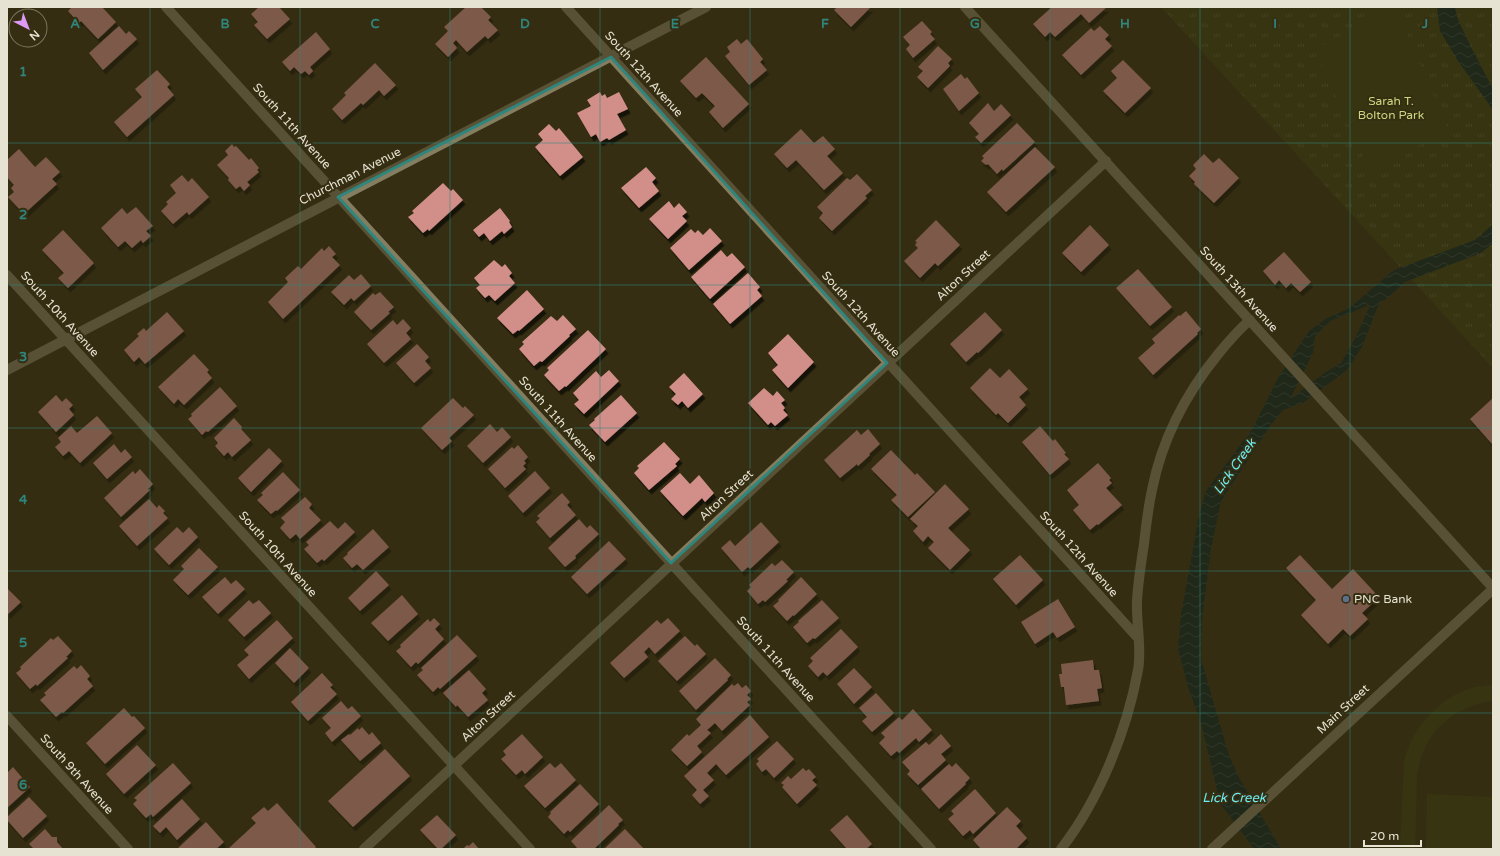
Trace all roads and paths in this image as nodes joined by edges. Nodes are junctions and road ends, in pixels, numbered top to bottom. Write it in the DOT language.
graph roads {
  1 [pos="166,7"];
  2 [pos="566,7"];
  3 [pos="706,7"];
  4 [pos="965,7"];
  5 [pos="611,56"];
  6 [pos="1106,161"];
  7 [pos="338,197"];
  8 [pos="7,275"];
  9 [pos="1250,320"];
  10 [pos="65,340"];
  11 [pos="888,363"];
  12 [pos="7,370"];
  13 [pos="671,563"];
  14 [pos="1493,588"];
  15 [pos="1138,638"];
  16 [pos="7,716"];
  17 [pos="454,766"];
  18 [pos="128,849"];
  19 [pos="364,849"];
  20 [pos="530,849"];
  21 [pos="931,849"];
  22 [pos="1061,849"];
  23 [pos="1212,849"];
  1 -- 7 [label="street, South 11th Avenue"];
  2 -- 5 [label="street, South 12th Avenue"];
  3 -- 5 [label="street, Churchman Avenue"];
  4 -- 6 [label="street, South 13th Avenue"];
  5 -- 7 [label="street, Churchman Avenue"];
  5 -- 11 [label="street, South 12th Avenue"];
  6 -- 9 [label="street, South 13th Avenue"];
  6 -- 11 [label="street, Alton Street"];
  7 -- 10 [label="street, Churchman Avenue"];
  7 -- 13 [label="street, South 11th Avenue"];
  8 -- 10 [label="street, South 10th Avenue"];
  9 -- 14 [label="street, South 13th Avenue"];
  9 -- 15 [label="street"];
  10 -- 12 [label="street, Churchman Avenue"];
  10 -- 17 [label="street, South 10th Avenue"];
  11 -- 13 [label="street, Alton Street"];
  11 -- 15 [label="street, South 12th Avenue"];
  13 -- 17 [label="street, Alton Street"];
  13 -- 21 [label="street, South 11th Avenue"];
  14 -- 23 [label="street, Main Street"];
  15 -- 22 [label="street"];
  16 -- 18 [label="street, South 9th Avenue"];
  17 -- 19 [label="street, Alton Street"];
  17 -- 20 [label="street, South 10th Avenue"];
}
